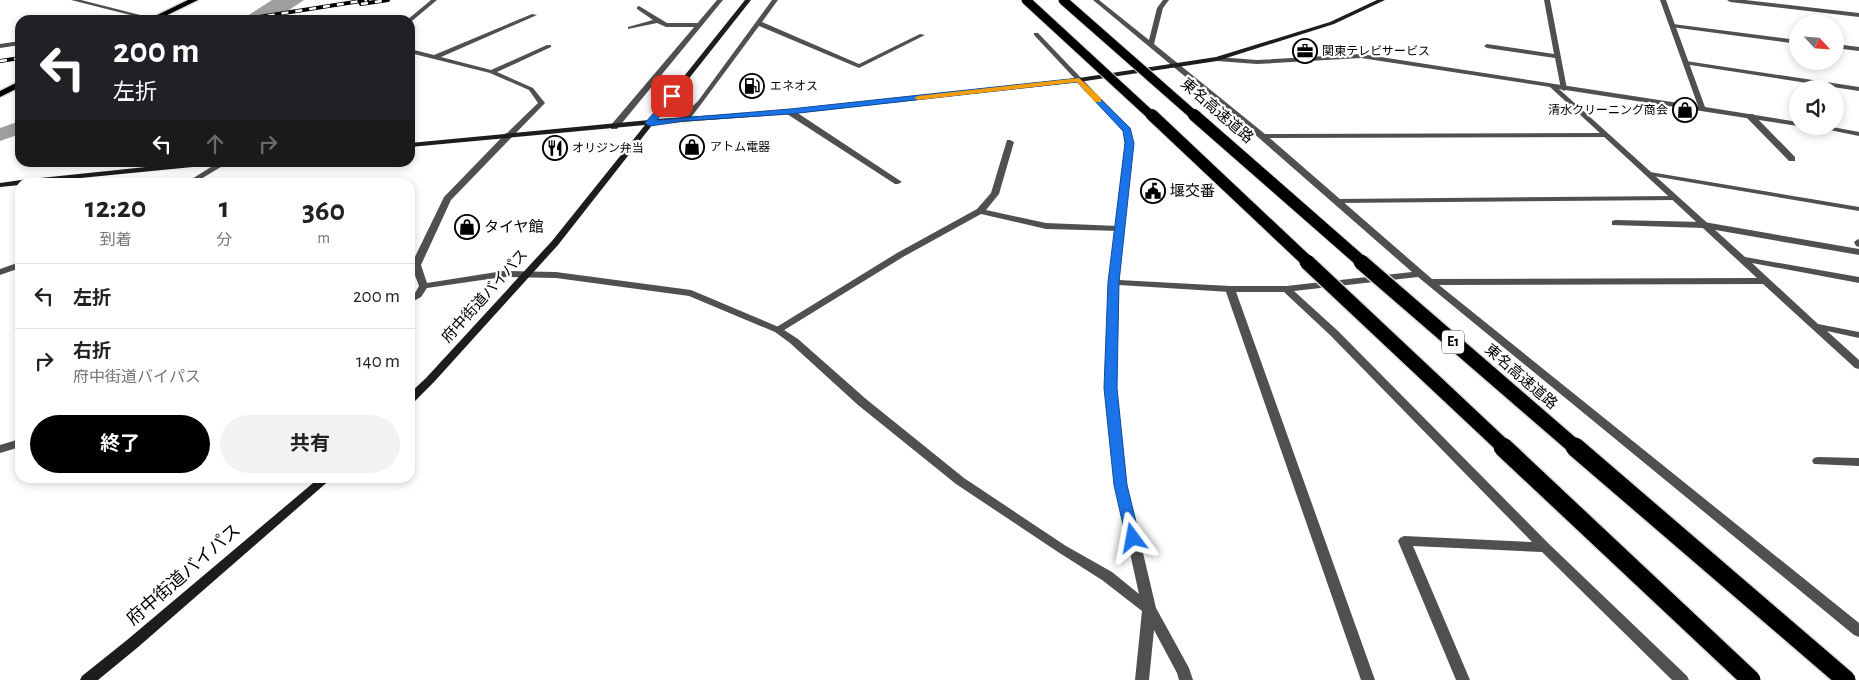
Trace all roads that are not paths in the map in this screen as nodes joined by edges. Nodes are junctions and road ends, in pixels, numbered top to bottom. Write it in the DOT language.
graph roads {
  1 [pos="74,0"];
  2 [pos="194,0"];
  3 [pos="434,0"];
  4 [pos="720,0"];
  5 [pos="748,0"];
  6 [pos="775,0"];
  7 [pos="1026,0"];
  8 [pos="1063,0"];
  9 [pos="1096,0"];
  10 [pos="1166,0"];
  11 [pos="1382,0"];
  12 [pos="1547,0"];
  13 [pos="1663,0"];
  14 [pos="1730,0"];
  15 [pos="639,8"];
  16 [pos="132,15"];
  17 [pos="162,15"];
  18 [pos="534,15"];
  19 [pos="1859,15"];
  20 [pos="415,16"];
  21 [pos="658,21"];
  22 [pos="758,23"];
  23 [pos="699,25"];
  24 [pos="1673,26"];
  25 [pos="630,28"];
  26 [pos="1036,34"];
  27 [pos="922,35"];
  28 [pos="1789,41"];
  29 [pos="15,43"];
  30 [pos="1151,44"];
  31 [pos="0,46"];
  32 [pos="549,46"];
  33 [pos="1487,46"];
  34 [pos="1844,47"];
  35 [pos="1859,49"];
  36 [pos="415,52"];
  37 [pos="436,57"];
  38 [pos="1558,57"];
  39 [pos="1217,59"];
  40 [pos="1686,62"];
  41 [pos="1177,65"];
  42 [pos="492,72"];
  43 [pos="1079,80"];
  44 [pos="15,86"];
  45 [pos="1552,87"];
  46 [pos="1564,88"];
  47 [pos="1859,89"];
  48 [pos="0,94"];
  49 [pos="1702,108"];
  50 [pos="790,112"];
  51 [pos="1750,116"];
  52 [pos="684,119"];
  53 [pos="1789,122"];
  54 [pos="650,123"];
  55 [pos="614,127"];
  56 [pos="1844,131"];
  57 [pos="1859,134"];
  58 [pos="509,135"];
  59 [pos="1605,135"];
  60 [pos="1262,136"];
  61 [pos="1010,142"];
  62 [pos="415,144"];
  63 [pos="1792,159"];
  64 [pos="175,167"];
  65 [pos="216,167"];
  66 [pos="1647,173"];
  67 [pos="69,178"];
  68 [pos="198,178"];
  69 [pos="898,182"];
  70 [pos="15,184"];
  71 [pos="0,185"];
  72 [pos="1674,198"];
  73 [pos="1336,201"];
  74 [pos="1859,208"];
  75 [pos="980,211"];
  76 [pos="1615,223"];
  77 [pos="1704,225"];
  78 [pos="1118,229"];
  79 [pos="1859,252"];
  80 [pos="1741,259"];
  81 [pos="15,267"];
  82 [pos="0,272"];
  83 [pos="527,274"];
  84 [pos="1420,274"];
  85 [pos="1859,280"];
  86 [pos="1766,281"];
  87 [pos="1114,282"];
  88 [pos="1431,282"];
  89 [pos="424,286"];
  90 [pos="1230,289"];
  91 [pos="1286,289"];
  92 [pos="415,296"];
  93 [pos="1815,326"];
  94 [pos="778,330"];
  95 [pos="1859,334"];
  96 [pos="1859,366"];
  97 [pos="415,394"];
  98 [pos="15,444"];
  99 [pos="0,449"];
  100 [pos="1818,461"];
  101 [pos="1859,462"];
  102 [pos="320,483"];
  103 [pos="1545,547"];
  104 [pos="1149,609"];
  105 [pos="1859,631"];
  106 [pos="87,680"];
  107 [pos="1142,680"];
  108 [pos="1186,680"];
  109 [pos="1368,680"];
  110 [pos="1463,680"];
  111 [pos="1682,680"];
  112 [pos="1751,680"];
  113 [pos="1846,680"];
  1 -- 16 [label="street"];
  2 -- 17 [label="main road"];
  3 -- 20 [label="street"];
  4 -- 23 [label="street"];
  5 -- 54 [label="street, 府中街道バイパス"];
  6 -- 22 [label="street"];
  7 -- 112 [label="highway, bridge"];
  8 -- 113 [label="highway, 東名高速道路 / E1, bridge"];
  9 -- 30 [label="street"];
  10 -- 30 [label="street"];
  11 -- 39 [label="street"];
  12 -- 38 [label="street"];
  13 -- 24 [label="street"];
  14 -- 19 [label="street"];
  15 -- 21 [label="street"];
  18 -- 37 [label="street"];
  21 -- 23 [label="street"];
  21 -- 25 [label="street"];
  22 -- 27 [label="street"];
  22 -- 52 [label="street"];
  23 -- 55 [label="street"];
  24 -- 28 [label="street"];
  24 -- 40 [label="street"];
  26 -- 43 [label="street"];
  29 -- 31 [label="street"];
  30 -- 41 [label="street"];
  32 -- 42 [label="street"];
  33 -- 38 [label="street"];
  34 -- 35 [label="street"];
  36 -- 37 [label="street"];
  37 -- 42 [label="street"];
  38 -- 46 [label="street"];
  39 -- 41 [label="street"];
  39 -- 45 [label="street"];
  40 -- 47 [label="street"];
  40 -- 49 [label="street"];
  41 -- 43 [label="street"];
  41 -- 60 [label="street"];
  42 -- 58 [label="street"];
  43 -- 50 [label="street"];
  43 -- 78 [label="street"];
  44 -- 48 [label="main road"];
  45 -- 46 [label="street"];
  45 -- 59 [label="street"];
  46 -- 49 [label="street"];
  49 -- 51 [label="street"];
  50 -- 52 [label="street"];
  50 -- 69 [label="street"];
  51 -- 53 [label="street"];
  51 -- 63 [label="street"];
  52 -- 54 [label="street"];
  54 -- 55 [label="street"];
  54 -- 83 [label="street, 府中街道バイパス"];
  55 -- 58 [label="street"];
  56 -- 57 [label="street"];
  58 -- 62 [label="street"];
  58 -- 89 [label="street"];
  59 -- 60 [label="street"];
  59 -- 66 [label="street"];
  60 -- 73 [label="street"];
  61 -- 75 [label="street"];
  64 -- 67 [label="street"];
  65 -- 68 [label="street"];
  66 -- 72 [label="street"];
  66 -- 74 [label="street"];
  70 -- 71 [label="street"];
  72 -- 73 [label="street"];
  72 -- 77 [label="street"];
  73 -- 84 [label="street"];
  75 -- 78 [label="street"];
  75 -- 94 [label="street"];
  76 -- 77 [label="street"];
  77 -- 79 [label="street"];
  77 -- 80 [label="street"];
  78 -- 87 [label="street"];
  80 -- 85 [label="street"];
  80 -- 86 [label="street"];
  81 -- 82 [label="street"];
  83 -- 89 [label="street"];
  83 -- 94 [label="street"];
  83 -- 97 [label="street, 府中街道バイパス"];
  84 -- 88 [label="street"];
  84 -- 91 [label="street"];
  86 -- 88 [label="street"];
  86 -- 93 [label="street"];
  87 -- 90 [label="street"];
  87 -- 104 [label="street"];
  88 -- 105 [label="street"];
  89 -- 92 [label="street"];
  90 -- 91 [label="street"];
  90 -- 109 [label="street"];
  91 -- 103 [label="street"];
  93 -- 95 [label="street"];
  93 -- 96 [label="street"];
  94 -- 104 [label="street"];
  98 -- 99 [label="street"];
  100 -- 101 [label="street"];
  102 -- 106 [label="street, 府中街道バイパス"];
  103 -- 110 [label="street"];
  103 -- 111 [label="street"];
  104 -- 107 [label="street"];
  104 -- 108 [label="street"];
}
